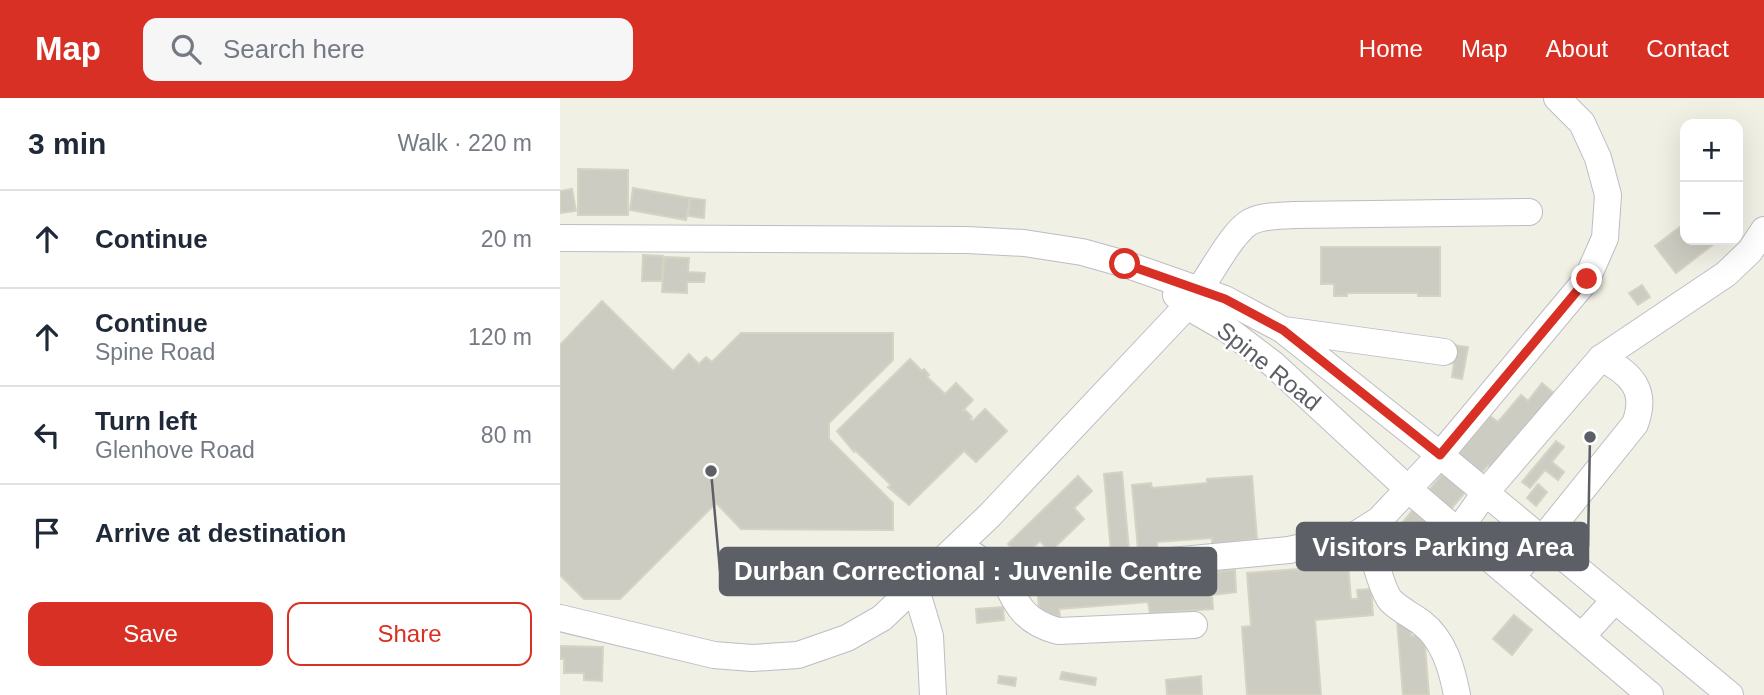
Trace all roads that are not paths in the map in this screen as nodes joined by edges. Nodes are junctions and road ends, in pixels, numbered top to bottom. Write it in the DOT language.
graph roads {
  1 [pos="1557,98"];
  2 [pos="1530,212"];
  3 [pos="1764,230"];
  4 [pos="560,238"];
  5 [pos="1194,298"];
  6 [pos="1283,330"];
  7 [pos="1444,352"];
  8 [pos="1601,358"];
  9 [pos="1440,455"];
  10 [pos="1408,489"];
  11 [pos="1485,493"];
  12 [pos="1366,529"];
  13 [pos="1458,531"];
  14 [pos="1541,539"];
  15 [pos="959,545"];
  16 [pos="999,569"];
  17 [pos="1512,578"];
  18 [pos="915,586"];
  19 [pos="1614,601"];
  20 [pos="560,618"];
  21 [pos="1194,625"];
  22 [pos="1581,636"];
  23 [pos="933,695"];
  24 [pos="1457,695"];
  25 [pos="1650,695"];
  26 [pos="1730,695"];
  1 -- 9 [label="street"];
  2 -- 5 [label="street"];
  3 -- 8 [label="street"];
  4 -- 5 [label="street, Spine Road"];
  5 -- 6 [label="street, Spine Road"];
  5 -- 10 [label="street, Spine Road"];
  5 -- 15 [label="street"];
  6 -- 7 [label="street"];
  6 -- 9 [label="street, Spine Road"];
  8 -- 11 [label="street"];
  8 -- 14 [label="street"];
  9 -- 10 [label="street"];
  9 -- 11 [label="street, Spine Road"];
  10 -- 12 [label="street"];
  10 -- 13 [label="street, Spine Road"];
  11 -- 13 [label="street"];
  11 -- 14 [label="street, Spine Road"];
  12 -- 16 [label="street"];
  12 -- 24 [label="street"];
  13 -- 17 [label="street, Spine Road"];
  14 -- 17 [label="street"];
  14 -- 19 [label="street, Spine Road"];
  15 -- 16 [label="street"];
  15 -- 18 [label="street"];
  16 -- 21 [label="street"];
  17 -- 22 [label="street, Spine Road"];
  18 -- 20 [label="street"];
  18 -- 23 [label="street"];
  19 -- 22 [label="street"];
  19 -- 26 [label="street, Spine Road"];
  22 -- 25 [label="street, Spine Road"];
}
